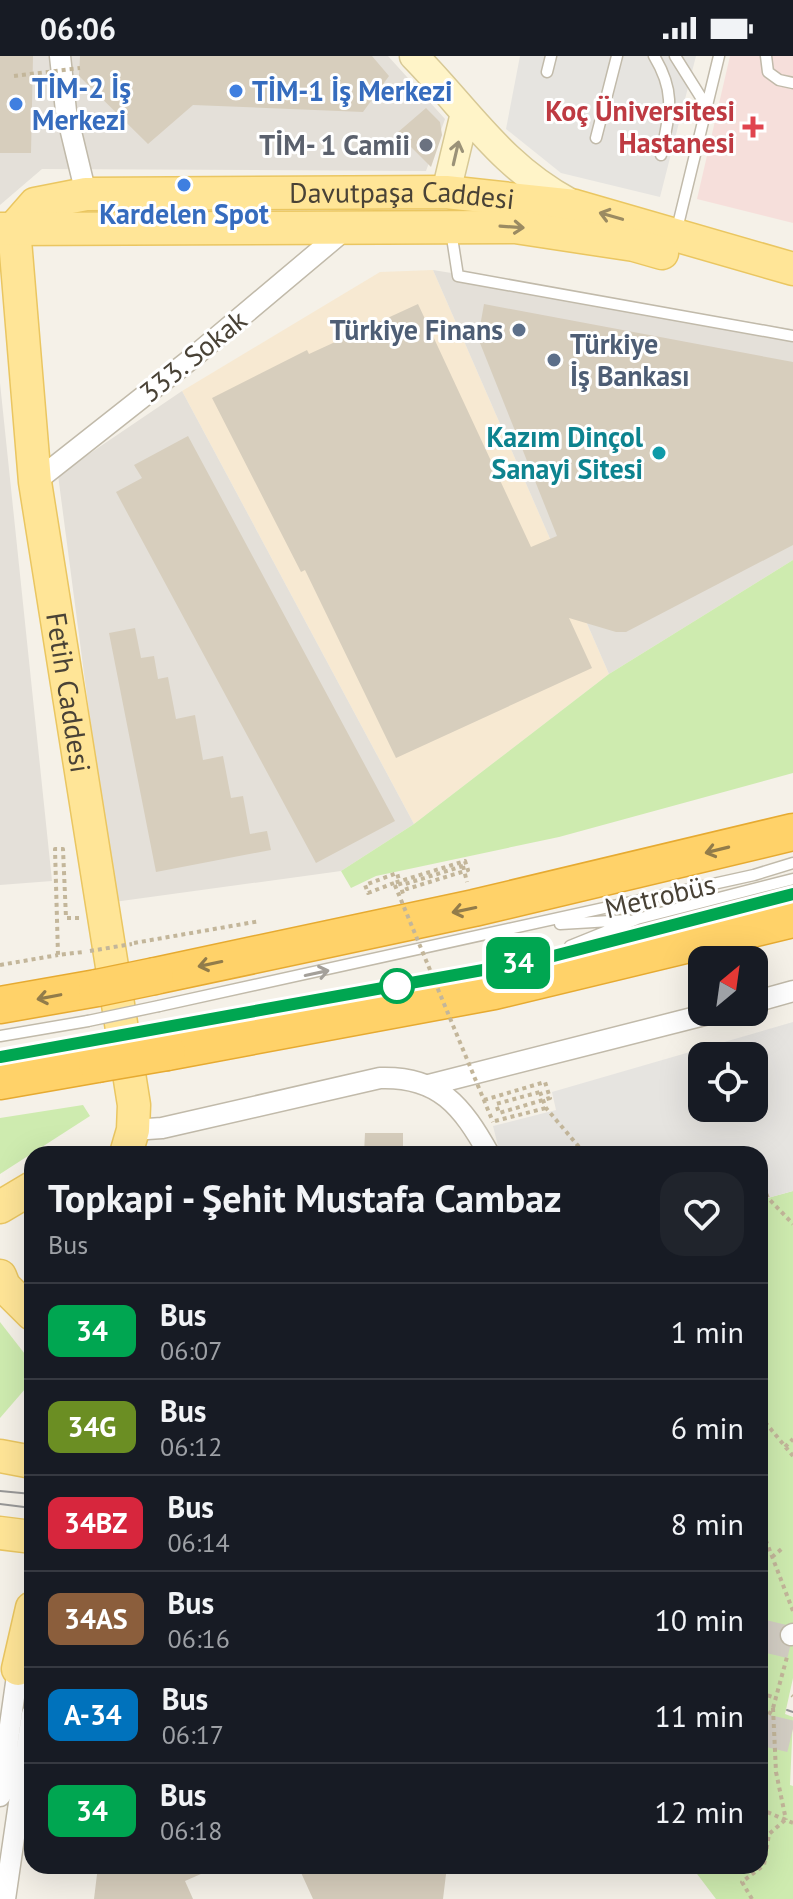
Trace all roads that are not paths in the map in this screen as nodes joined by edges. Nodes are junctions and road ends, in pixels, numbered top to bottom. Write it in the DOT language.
graph roads {
  1 [pos="60,56"];
  2 [pos="414,56"];
  3 [pos="551,56"];
  4 [pos="617,56"];
  5 [pos="654,56"];
  6 [pos="675,56"];
  7 [pos="719,56"];
  8 [pos="766,56"];
  9 [pos="547,72"];
  10 [pos="793,83"];
  11 [pos="707,107"];
  12 [pos="465,113"];
  13 [pos="596,138"];
  14 [pos="661,155"];
  15 [pos="446,192"];
  16 [pos="86,194"];
  17 [pos="575,206"];
  18 [pos="450,225"];
  19 [pos="348,227"];
  20 [pos="7,228"];
  21 [pos="202,228"];
  22 [pos="676,235"];
  23 [pos="793,269"];
  24 [pos="793,289"];
  25 [pos="793,336"];
  26 [pos="35,482"];
  27 [pos="793,832"];
  28 [pos="793,863"];
  29 [pos="793,879"];
  30 [pos="793,894"];
  31 [pos="637,919"];
  32 [pos="793,919"];
  33 [pos="526,927"];
  34 [pos="538,960"];
  35 [pos="157,991"];
  36 [pos="793,991"];
  37 [pos="768,998"];
  38 [pos="92,1004"];
  39 [pos="0,1005"];
  40 [pos="688,1019"];
  41 [pos="0,1036"];
  42 [pos="165,1040"];
  43 [pos="97,1052"];
  44 [pos="0,1057"];
  45 [pos="0,1081"];
  46 [pos="429,1085"];
  47 [pos="130,1142"];
  48 [pos="484,1146"];
  49 [pos="17,1198"];
  50 [pos="0,1226"];
  51 [pos="0,1276"];
  52 [pos="23,1307"];
  53 [pos="0,1456"];
  54 [pos="24,1460"];
  55 [pos="0,1533"];
  56 [pos="24,1536"];
  57 [pos="24,1605"];
  58 [pos="0,1625"];
  59 [pos="24,1640"];
  60 [pos="17,1668"];
  61 [pos="24,1769"];
  62 [pos="0,1796"];
  63 [pos="5,1899"];
  1 -- 16 [label="street"];
  2 -- 12 [label="street"];
  3 -- 9 [label="lane"];
  4 -- 13 [label="lane"];
  5 -- 14 [label="lane"];
  6 -- 11 [label="lane"];
  7 -- 11 [label="lane"];
  8 -- 10 [label="lane"];
  11 -- 22 [label="lane"];
  15 -- 12 [label="street, one-way"];
  12 -- 17 [label="street"];
  15 -- 16 [label="main road, Davutpaşa Caddesi"];
  15 -- 17 [label="main road, Davutpaşa Caddesi"];
  15 -- 21 [label="main road"];
  16 -- 20 [label="main road, Davutpaşa Caddesi"];
  22 -- 17 [label="main road, Davutpaşa Caddesi, one-way"];
  18 -- 19 [label="main road, Davutpaşa Caddesi"];
  18 -- 24 [label="main road, Davutpaşa Caddesi, one-way"];
  18 -- 25 [label="lane"];
  19 -- 21 [label="main road, Davutpaşa Caddesi"];
  19 -- 26 [label="street, 333. Sokak"];
  20 -- 21 [label="main road, Davutpaşa Caddesi"];
  20 -- 26 [label="main road, Fetih Caddesi"];
  22 -- 23 [label="main road, Davutpaşa Caddesi"];
  26 -- 47 [label="main road, Fetih Caddesi"];
  27 -- 35 [label="highway, one-way"];
  28 -- 33 [label="lane, Metrobüs"];
  29 -- 31 [label="lane, Metrobüs"];
  30 -- 34 [label="lane, Metrobüs"];
  31 -- 33 [label="lane, Metrobüs"];
  31 -- 34 [label="lane, Metrobüs"];
  32 -- 42 [label="highway"];
  35 -- 33 [label="lane, Metrobüs, one-way"];
  34 -- 42 [label="lane, Metrobüs"];
  35 -- 38 [label="highway, bridge"];
  36 -- 37 [label="street"];
  38 -- 39 [label="highway, one-way"];
  38 -- 41 [label="lane"];
  40 -- 46 [label="street"];
  42 -- 43 [label="highway, bridge"];
  43 -- 44 [label="lane"];
  43 -- 45 [label="highway"];
  46 -- 47 [label="street"];
  46 -- 48 [label="street"];
  49 -- 50 [label="main road"];
  51 -- 52 [label="main road"];
  53 -- 54 [label="main road"];
  55 -- 56 [label="main road"];
  57 -- 58 [label="main road"];
  59 -- 60 [label="main road"];
  60 -- 62 [label="street"];
  61 -- 63 [label="street"];
}
